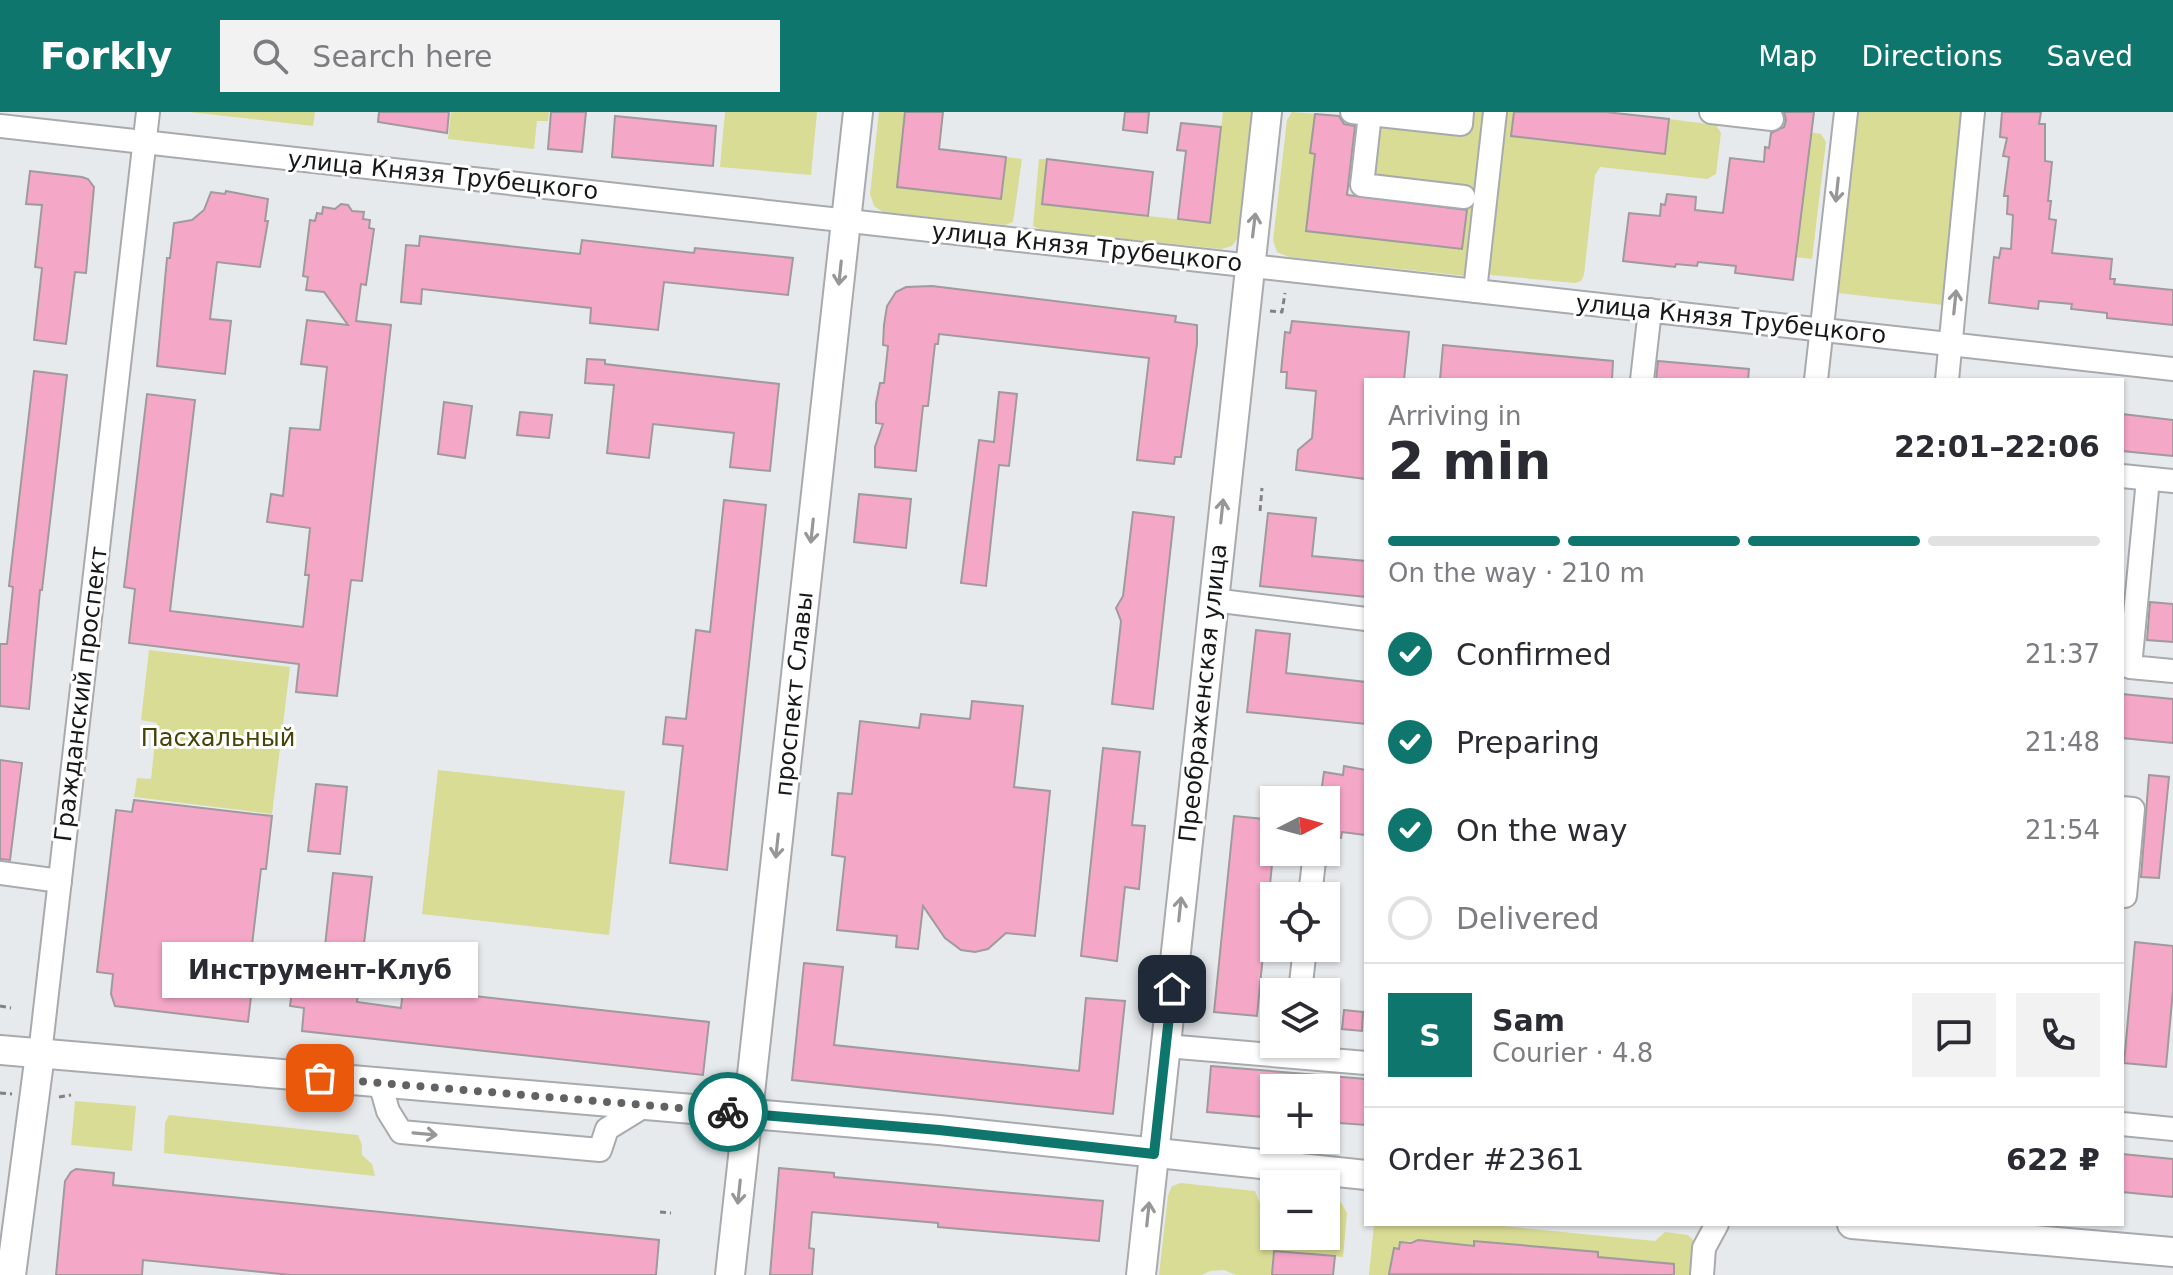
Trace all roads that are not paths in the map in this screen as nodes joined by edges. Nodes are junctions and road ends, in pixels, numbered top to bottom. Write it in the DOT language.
graph roads {
  1 [pos="148,112"];
  2 [pos="858,112"];
  3 [pos="1267,112"];
  4 [pos="1462,112"];
  5 [pos="1495,112"];
  6 [pos="1711,112"];
  7 [pos="1846,112"];
  8 [pos="1973,112"];
  9 [pos="1361,113"];
  10 [pos="1772,119"];
  11 [pos="0,126"];
  12 [pos="144,142"];
  13 [pos="1464,197"];
  14 [pos="846,220"];
  15 [pos="1249,265"];
  16 [pos="1475,291"];
  17 [pos="1650,310"];
  18 [pos="1822,330"];
  19 [pos="1951,344"];
  20 [pos="2173,369"];
  21 [pos="1642,378"];
  22 [pos="1816,378"];
  23 [pos="1947,378"];
  24 [pos="2124,476"];
  25 [pos="2148,479"];
  26 [pos="2173,481"];
  27 [pos="2130,578"];
  28 [pos="1213,600"];
  29 [pos="1364,619"];
  30 [pos="2173,671"];
  31 [pos="2124,808"];
  32 [pos="0,873"];
  33 [pos="60,881"];
  34 [pos="2124,896"];
  35 [pos="1166,1046"];
  36 [pos="1260,1049"];
  37 [pos="0,1050"];
  38 [pos="40,1054"];
  39 [pos="1339,1058"];
  40 [pos="1364,1063"];
  41 [pos="380,1083"];
  42 [pos="646,1105"];
  43 [pos="748,1114"];
  44 [pos="2124,1124"];
  45 [pos="2173,1129"];
  46 [pos="1154,1154"];
  47 [pos="1364,1175"];
  48 [pos="1716,1226"];
  49 [pos="1902,1226"];
  50 [pos="2071,1234"];
  51 [pos="2173,1252"];
  52 [pos="11,1275"];
  53 [pos="730,1275"];
  54 [pos="1141,1275"];
  55 [pos="1702,1275"];
  1 -- 12 [label="street, Гражданский проспект"];
  2 -- 14 [label="main road, проспект Славы"];
  15 -- 3 [label="main road, Преображенская улица, one-way"];
  4 -- 9 [label="street"];
  5 -- 16 [label="street"];
  6 -- 10 [label="street"];
  7 -- 18 [label="street, one-way"];
  19 -- 8 [label="street, one-way"];
  9 -- 13 [label="street"];
  11 -- 12 [label="street, улица Князя Трубецкого"];
  12 -- 14 [label="street, улица Князя Трубецкого"];
  12 -- 33 [label="street, Гражданский проспект"];
  14 -- 15 [label="street, улица Князя Трубецкого"];
  14 -- 43 [label="main road, проспект Славы, one-way"];
  15 -- 16 [label="street, улица Князя Трубецкого"];
  28 -- 15 [label="main road, Преображенская улица, one-way"];
  16 -- 17 [label="street, улица Князя Трубецкого"];
  17 -- 18 [label="street, улица Князя Трубецкого"];
  17 -- 21 [label="street"];
  18 -- 19 [label="street, улица Князя Трубецкого"];
  18 -- 22 [label="street"];
  19 -- 20 [label="street, улица Князя Трубецкого"];
  19 -- 23 [label="street"];
  24 -- 25 [label="street"];
  25 -- 26 [label="street"];
  25 -- 27 [label="street"];
  27 -- 30 [label="street"];
  28 -- 29 [label="street"];
  35 -- 28 [label="main road, Преображенская улица, one-way"];
  31 -- 34 [label="street"];
  32 -- 33 [label="street"];
  33 -- 38 [label="street, Гражданский проспект"];
  35 -- 36 [label="street"];
  35 -- 46 [label="main road, Преображенская улица"];
  37 -- 38 [label="main road"];
  38 -- 41 [label="main road"];
  38 -- 52 [label="main road, Гражданский проспект"];
  39 -- 40 [label="street"];
  41 -- 42 [label="main road"];
  41 -- 42 [label="street, one-way"];
  42 -- 43 [label="main road"];
  43 -- 46 [label="main road"];
  43 -- 53 [label="main road, проспект Славы, one-way"];
  44 -- 45 [label="street"];
  46 -- 47 [label="main road"];
  54 -- 46 [label="main road, Преображенская улица, one-way"];
  48 -- 55 [label="street"];
  49 -- 50 [label="main road"];
  50 -- 51 [label="main road"];
}
